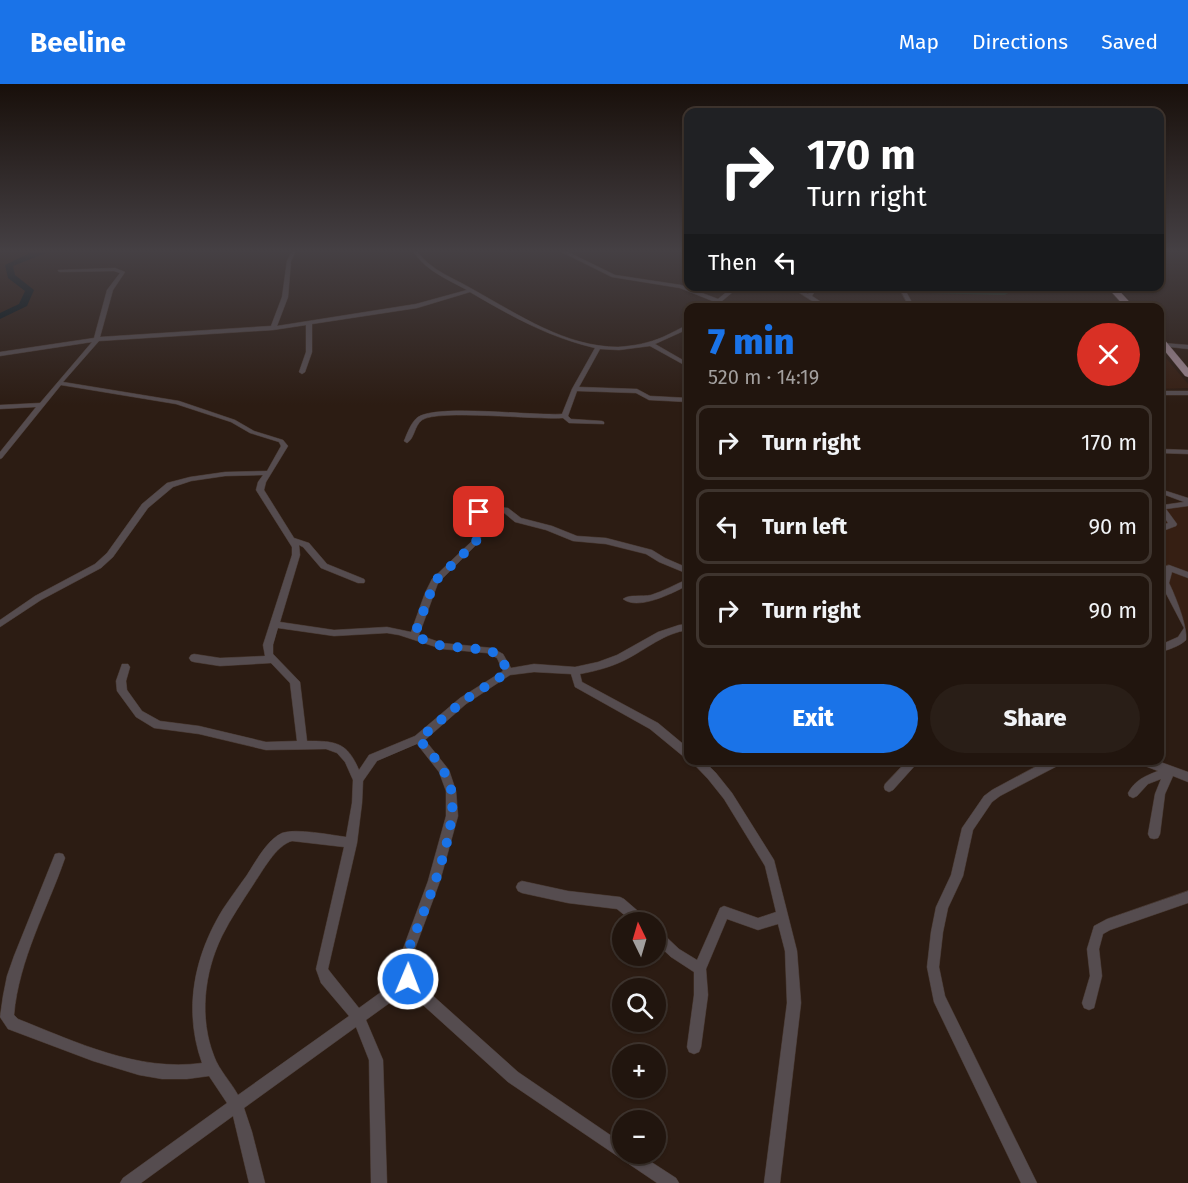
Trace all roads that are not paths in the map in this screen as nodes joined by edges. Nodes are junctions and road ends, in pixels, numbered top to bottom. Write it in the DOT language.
graph roads {
  1 [pos="107,302"];
  2 [pos="283,302"];
  3 [pos="430,302"];
  4 [pos="492,302"];
  5 [pos="309,323"];
  6 [pos="273,328"];
  7 [pos="684,329"];
  8 [pos="97,339"];
  9 [pos="651,344"];
  10 [pos="1164,345"];
  11 [pos="599,346"];
  12 [pos="1164,347"];
  13 [pos="1188,347"];
  14 [pos="0,354"];
  15 [pos="684,362"];
  16 [pos="302,372"];
  17 [pos="1188,374"];
  18 [pos="59,383"];
  19 [pos="575,389"];
  20 [pos="1164,393"];
  21 [pos="1188,393"];
  22 [pos="684,400"];
  23 [pos="42,405"];
  24 [pos="0,407"];
  25 [pos="565,416"];
  26 [pos="602,423"];
  27 [pos="407,441"];
  28 [pos="1164,451"];
  29 [pos="1188,452"];
  30 [pos="0,457"];
  31 [pos="269,473"];
  32 [pos="1164,493"];
  33 [pos="1188,502"];
  34 [pos="1164,507"];
  35 [pos="1164,513"];
  36 [pos="1164,527"];
  37 [pos="293,540"];
  38 [pos="684,569"];
  39 [pos="1164,575"];
  40 [pos="1188,575"];
  41 [pos="361,581"];
  42 [pos="1164,582"];
  43 [pos="684,584"];
  44 [pos="627,599"];
  45 [pos="0,624"];
  46 [pos="274,624"];
  47 [pos="684,628"];
  48 [pos="1188,629"];
  49 [pos="414,636"];
  50 [pos="1164,647"];
  51 [pos="194,658"];
  52 [pos="272,658"];
  53 [pos="125,668"];
  54 [pos="575,671"];
  55 [pos="508,672"];
  56 [pos="419,739"];
  57 [pos="302,744"];
  58 [pos="684,751"];
  59 [pos="700,765"];
  60 [pos="910,765"];
  61 [pos="1049,765"];
  62 [pos="1154,765"];
  63 [pos="1170,771"];
  64 [pos="1188,777"];
  65 [pos="358,780"];
  66 [pos="889,787"];
  67 [pos="1133,793"];
  68 [pos="1154,834"];
  69 [pos="351,843"];
  70 [pos="59,858"];
  71 [pos="522,887"];
  72 [pos="1188,897"];
  73 [pos="630,912"];
  74 [pos="783,916"];
  75 [pos="666,944"];
  76 [pos="700,969"];
  77 [pos="408,988"];
  78 [pos="1089,1003"];
  79 [pos="358,1017"];
  80 [pos="694,1047"];
  81 [pos="213,1068"];
  82 [pos="236,1105"];
  83 [pos="612,1144"];
  84 [pos="642,1164"];
  85 [pos="128,1183"];
  86 [pos="257,1183"];
  87 [pos="379,1183"];
  88 [pos="671,1183"];
  89 [pos="772,1183"];
  90 [pos="1029,1183"];
  1 -- 8 [label="street"];
  2 -- 6 [label="street"];
  3 -- 5 [label="street"];
  4 -- 11 [label="street"];
  5 -- 6 [label="street"];
  5 -- 16 [label="street"];
  6 -- 8 [label="street"];
  7 -- 9 [label="street"];
  8 -- 14 [label="street"];
  8 -- 18 [label="street"];
  9 -- 11 [label="street"];
  9 -- 15 [label="street"];
  10 -- 13 [label="street"];
  11 -- 19 [label="street"];
  12 -- 17 [label="highway"];
  18 -- 23 [label="street"];
  18 -- 31 [label="street"];
  19 -- 22 [label="street"];
  19 -- 25 [label="street"];
  20 -- 21 [label="street"];
  23 -- 24 [label="street"];
  23 -- 30 [label="street"];
  25 -- 26 [label="street"];
  25 -- 27 [label="street"];
  28 -- 29 [label="street"];
  31 -- 37 [label="street"];
  31 -- 45 [label="street"];
  32 -- 33 [label="street"];
  33 -- 34 [label="street"];
  35 -- 36 [label="street"];
  37 -- 41 [label="street"];
  37 -- 46 [label="street"];
  38 -- 49 [label="street"];
  39 -- 40 [label="street"];
  42 -- 48 [label="street"];
  43 -- 44 [label="street"];
  46 -- 49 [label="street"];
  46 -- 52 [label="street"];
  47 -- 54 [label="street"];
  48 -- 50 [label="street"];
  49 -- 55 [label="street"];
  51 -- 52 [label="street"];
  52 -- 57 [label="street"];
  53 -- 57 [label="street"];
  54 -- 55 [label="street"];
  54 -- 58 [label="street"];
  55 -- 56 [label="street"];
  56 -- 65 [label="street"];
  56 -- 77 [label="street"];
  57 -- 65 [label="street"];
  59 -- 74 [label="street"];
  60 -- 66 [label="street"];
  61 -- 90 [label="street"];
  62 -- 63 [label="street"];
  63 -- 64 [label="street"];
  63 -- 67 [label="street"];
  63 -- 68 [label="street"];
  65 -- 69 [label="street"];
  69 -- 79 [label="street"];
  69 -- 81 [label="street"];
  70 -- 81 [label="street"];
  71 -- 73 [label="street"];
  72 -- 78 [label="street"];
  74 -- 76 [label="street"];
  74 -- 89 [label="street"];
  75 -- 76 [label="street"];
  76 -- 80 [label="street"];
  77 -- 79 [label="street"];
  77 -- 83 [label="street"];
  79 -- 82 [label="street"];
  79 -- 87 [label="street"];
  81 -- 82 [label="street"];
  82 -- 85 [label="street"];
  82 -- 86 [label="street"];
  84 -- 88 [label="street"];
}
